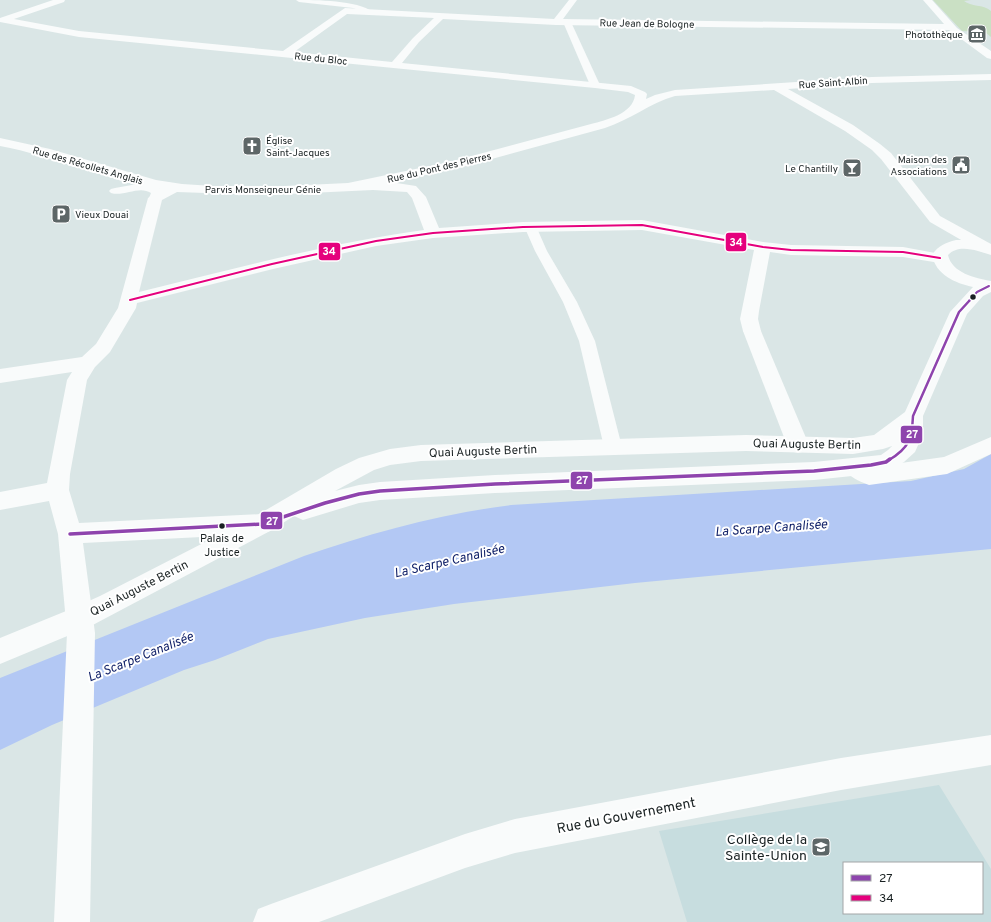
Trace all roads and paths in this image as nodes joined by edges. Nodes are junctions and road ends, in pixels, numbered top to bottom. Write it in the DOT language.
graph roads {
  1 [pos="61,0"];
  2 [pos="298,0"];
  3 [pos="573,0"];
  4 [pos="926,0"];
  5 [pos="382,4"];
  6 [pos="369,12"];
  7 [pos="441,16"];
  8 [pos="2,20"];
  9 [pos="556,22"];
  10 [pos="567,22"];
  11 [pos="950,26"];
  12 [pos="285,54"];
  13 [pos="991,56"];
  14 [pos="395,65"];
  15 [pos="991,77"];
  16 [pos="595,85"];
  17 [pos="775,86"];
  18 [pos="675,93"];
  19 [pos="636,109"];
  20 [pos="0,142"];
  21 [pos="111,171"];
  22 [pos="143,181"];
  23 [pos="348,187"];
  24 [pos="177,188"];
  25 [pos="115,191"];
  26 [pos="155,198"];
  27 [pos="935,219"];
  28 [pos="530,226"];
  29 [pos="433,233"];
  30 [pos="763,247"];
  31 [pos="990,250"];
  32 [pos="943,260"];
  33 [pos="990,286"];
  34 [pos="130,300"];
  35 [pos="959,312"];
  36 [pos="88,363"];
  37 [pos="0,376"];
  38 [pos="913,416"];
  39 [pos="798,445"];
  40 [pos="991,445"];
  41 [pos="613,447"];
  42 [pos="854,467"];
  43 [pos="58,490"];
  44 [pos="0,501"];
  45 [pos="262,524"];
  46 [pos="70,534"];
  47 [pos="80,626"];
  48 [pos="0,651"];
  49 [pos="991,750"];
  50 [pos="72,922"];
  51 [pos="271,922"];
  1 -- 8 [label="street"];
  2 -- 6 [label="lane"];
  3 -- 9 [label="street"];
  4 -- 11 [label="street"];
  5 -- 6 [label="street"];
  6 -- 7 [label="street, Rue Jean de Bologne"];
  6 -- 12 [label="street, Rue Jean de Bologne"];
  7 -- 9 [label="street, Rue Jean de Bologne"];
  7 -- 14 [label="street"];
  8 -- 12 [label="street, Rue du Bloc"];
  9 -- 10 [label="street, Rue Jean de Bologne"];
  10 -- 11 [label="street, Rue Jean de Bologne"];
  10 -- 16 [label="street"];
  11 -- 13 [label="street"];
  12 -- 14 [label="street, Rue du Bloc"];
  14 -- 16 [label="street, Rue du Bloc"];
  15 -- 17 [label="street, Rue Saint-Albin"];
  16 -- 19 [label="street, Rue du Bloc"];
  17 -- 18 [label="street, Rue Saint-Albin"];
  17 -- 27 [label="street"];
  18 -- 19 [label="street, Rue du Pont des Pierres"];
  19 -- 23 [label="street, Rue du Pont des Pierres"];
  20 -- 21 [label="street, Rue des Récollets Anglais"];
  21 -- 22 [label="street, Rue des Récollets Anglais"];
  21 -- 25 [label="lane"];
  22 -- 24 [label="street, Rue des Récollets Anglais"];
  22 -- 25 [label="lane"];
  23 -- 24 [label="street, Parvis Monseigneur Génie"];
  23 -- 29 [label="street, Rue du Pont des Pierres"];
  24 -- 26 [label="street"];
  25 -- 26 [label="lane"];
  26 -- 34 [label="street"];
  27 -- 31 [label="street"];
  27 -- 32 [label="street"];
  28 -- 29 [label="street"];
  28 -- 30 [label="street"];
  28 -- 41 [label="lane"];
  29 -- 34 [label="street"];
  30 -- 32 [label="street"];
  30 -- 39 [label="street"];
  31 -- 32 [label="street"];
  32 -- 33 [label="street"];
  32 -- 35 [label="street"];
  33 -- 35 [label="street"];
  34 -- 36 [label="street"];
  35 -- 38 [label="street"];
  36 -- 37 [label="street"];
  36 -- 43 [label="street"];
  38 -- 39 [label="street, Quai Auguste Bertin"];
  38 -- 42 [label="street, Quai Auguste Bertin"];
  39 -- 41 [label="street, Quai Auguste Bertin"];
  40 -- 42 [label="street"];
  41 -- 45 [label="street, Quai Auguste Bertin"];
  42 -- 45 [label="street, Quai Auguste Bertin"];
  43 -- 44 [label="street"];
  43 -- 46 [label="street"];
  45 -- 46 [label="street, Quai Auguste Bertin"];
  45 -- 47 [label="street, Quai Auguste Bertin"];
  46 -- 47 [label="street"];
  47 -- 48 [label="street, Quai Auguste Bertin"];
  47 -- 50 [label="street"];
  49 -- 51 [label="street, Rue du Gouvernement"];
}
